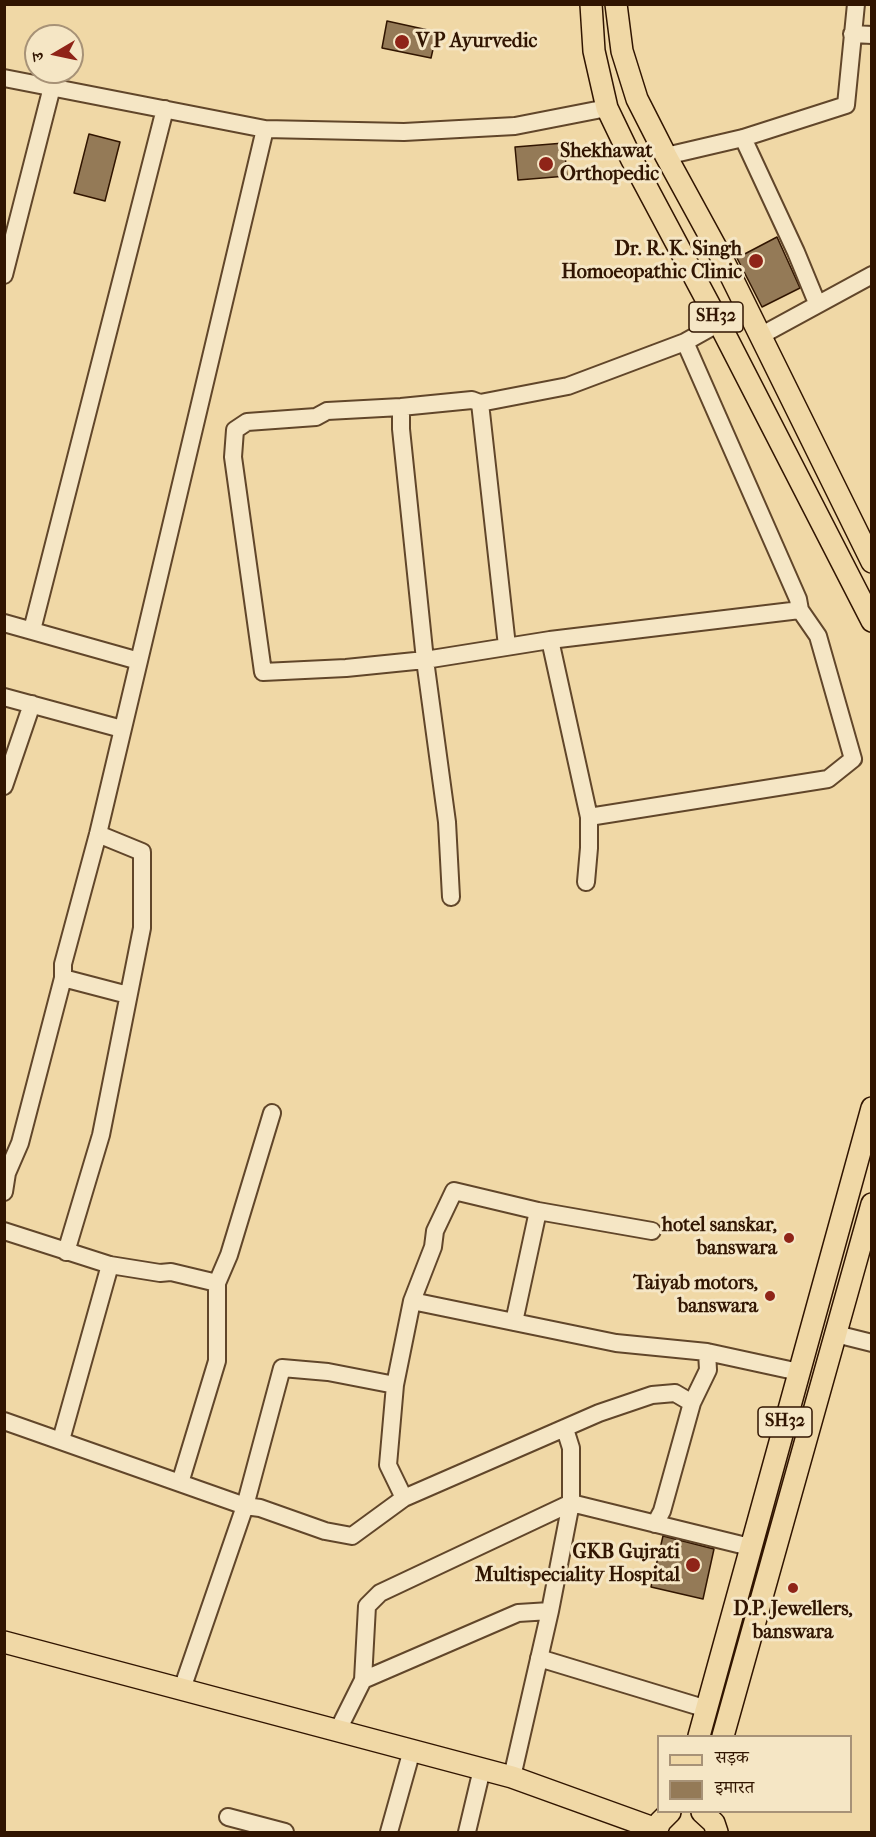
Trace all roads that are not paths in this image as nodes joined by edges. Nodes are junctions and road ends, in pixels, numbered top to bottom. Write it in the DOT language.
graph roads {
  1 [pos="591,4"];
  2 [pos="616,4"];
  3 [pos="856,4"];
  4 [pos="852,34"];
  5 [pos="872,35"];
  6 [pos="4,78"];
  7 [pos="52,87"];
  8 [pos="607,108"];
  9 [pos="165,109"];
  10 [pos="265,129"];
  11 [pos="743,138"];
  12 [pos="666,156"];
  13 [pos="10,229"];
  14 [pos="4,275"];
  15 [pos="872,275"];
  16 [pos="817,303"];
  17 [pos="719,323"];
  18 [pos="760,336"];
  19 [pos="685,342"];
  20 [pos="480,403"];
  21 [pos="401,407"];
  22 [pos="872,562"];
  23 [pos="800,610"];
  24 [pos="872,621"];
  25 [pos="4,623"];
  26 [pos="32,630"];
  27 [pos="550,640"];
  28 [pos="507,646"];
  29 [pos="425,660"];
  30 [pos="139,661"];
  31 [pos="4,697"];
  32 [pos="32,704"];
  33 [pos="122,729"];
  34 [pos="10,753"];
  35 [pos="4,786"];
  36 [pos="589,817"];
  37 [pos="98,834"];
  38 [pos="586,882"];
  39 [pos="451,897"];
  40 [pos="63,978"];
  41 [pos="128,995"];
  42 [pos="872,1108"];
  43 [pos="272,1113"];
  44 [pos="6,1173"];
  45 [pos="4,1192"];
  46 [pos="872,1204"];
  47 [pos="538,1211"];
  48 [pos="4,1231"];
  49 [pos="652,1231"];
  50 [pos="66,1252"];
  51 [pos="110,1265"];
  52 [pos="217,1283"];
  53 [pos="411,1301"];
  54 [pos="514,1322"];
  55 [pos="836,1334"];
  56 [pos="872,1344"];
  57 [pos="707,1352"];
  58 [pos="800,1372"];
  59 [pos="395,1385"];
  60 [pos="692,1403"];
  61 [pos="4,1422"];
  62 [pos="564,1429"];
  63 [pos="61,1440"];
  64 [pos="180,1483"];
  65 [pos="404,1498"];
  66 [pos="571,1503"];
  67 [pos="245,1506"];
  68 [pos="655,1524"];
  69 [pos="750,1547"];
  70 [pos="550,1611"];
  71 [pos="4,1642"];
  72 [pos="539,1658"];
  73 [pos="363,1680"];
  74 [pos="182,1689"];
  75 [pos="707,1709"];
  76 [pos="338,1730"];
  77 [pos="700,1735"];
  78 [pos="724,1735"];
  79 [pos="412,1750"];
  80 [pos="482,1768"];
  81 [pos="512,1777"];
  82 [pos="668,1813"];
  83 [pos="703,1813"];
  84 [pos="228,1817"];
  85 [pos="656,1831"];
  86 [pos="285,1833"];
  87 [pos="389,1833"];
  88 [pos="467,1833"];
  89 [pos="717,1833"];
  1 -- 8 [label="main road, SH32"];
  2 -- 12 [label="main road, SH32"];
  3 -- 4 [label="street"];
  4 -- 5 [label="street"];
  4 -- 11 [label="street"];
  6 -- 7 [label="street"];
  7 -- 9 [label="street"];
  7 -- 13 [label="street"];
  8 -- 10 [label="street"];
  8 -- 17 [label="main road, SH32"];
  9 -- 10 [label="street"];
  9 -- 26 [label="street"];
  10 -- 30 [label="street"];
  11 -- 12 [label="street"];
  11 -- 16 [label="street"];
  12 -- 18 [label="main road, SH32"];
  13 -- 14 [label="street"];
  15 -- 16 [label="street"];
  16 -- 18 [label="street"];
  17 -- 19 [label="street"];
  17 -- 24 [label="main road, SH32"];
  18 -- 22 [label="main road, SH32"];
  19 -- 20 [label="street"];
  19 -- 23 [label="street"];
  20 -- 21 [label="street"];
  20 -- 28 [label="street"];
  21 -- 29 [label="street"];
  21 -- 29 [label="street"];
  23 -- 27 [label="street"];
  23 -- 36 [label="street"];
  25 -- 26 [label="street"];
  26 -- 30 [label="street"];
  27 -- 28 [label="street"];
  27 -- 36 [label="street"];
  28 -- 29 [label="street"];
  29 -- 39 [label="street"];
  30 -- 33 [label="street"];
  31 -- 32 [label="street"];
  32 -- 33 [label="street"];
  32 -- 34 [label="street"];
  33 -- 37 [label="street"];
  34 -- 35 [label="street"];
  36 -- 38 [label="street"];
  37 -- 40 [label="street"];
  37 -- 41 [label="street"];
  40 -- 41 [label="street"];
  40 -- 44 [label="street"];
  41 -- 50 [label="street"];
  42 -- 58 [label="main road, SH32"];
  43 -- 52 [label="street"];
  44 -- 45 [label="street"];
  46 -- 55 [label="main road, SH32"];
  47 -- 49 [label="street"];
  47 -- 53 [label="street"];
  47 -- 54 [label="street"];
  48 -- 50 [label="street"];
  50 -- 51 [label="street"];
  51 -- 52 [label="street"];
  51 -- 63 [label="street"];
  52 -- 64 [label="street"];
  53 -- 54 [label="street"];
  53 -- 59 [label="street"];
  54 -- 57 [label="street"];
  55 -- 56 [label="street"];
  55 -- 78 [label="main road, SH32"];
  57 -- 58 [label="street"];
  57 -- 60 [label="street"];
  58 -- 69 [label="main road, SH32"];
  59 -- 65 [label="street"];
  59 -- 67 [label="street"];
  60 -- 62 [label="street"];
  60 -- 68 [label="street"];
  61 -- 63 [label="street"];
  62 -- 65 [label="street"];
  62 -- 66 [label="street"];
  63 -- 64 [label="street"];
  64 -- 67 [label="street"];
  65 -- 67 [label="street"];
  66 -- 68 [label="street"];
  66 -- 70 [label="street"];
  66 -- 73 [label="street"];
  67 -- 74 [label="street"];
  68 -- 69 [label="street"];
  69 -- 75 [label="main road, SH32"];
  70 -- 72 [label="street"];
  70 -- 73 [label="street"];
  71 -- 74 [label="main road"];
  72 -- 75 [label="street"];
  72 -- 81 [label="street"];
  73 -- 76 [label="street"];
  74 -- 76 [label="main road"];
  75 -- 77 [label="main road, SH32"];
  76 -- 79 [label="main road"];
  79 -- 80 [label="main road"];
  79 -- 87 [label="street"];
  80 -- 81 [label="main road"];
  80 -- 88 [label="street"];
  81 -- 85 [label="main road"];
  82 -- 85 [label="main road"];
  83 -- 89 [label="main road"];
  84 -- 86 [label="street"];
}
